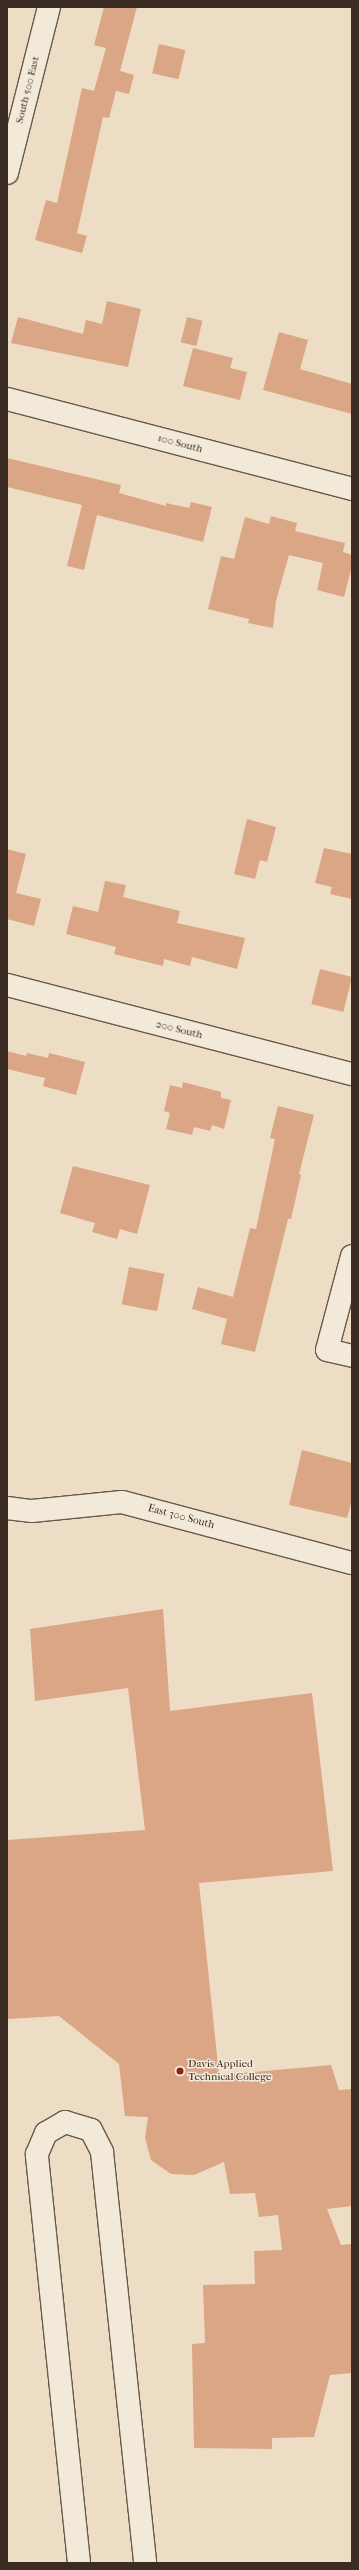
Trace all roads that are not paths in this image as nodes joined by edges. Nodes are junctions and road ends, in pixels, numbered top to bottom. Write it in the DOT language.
graph roads {
  1 [pos="49,7"];
  2 [pos="7,173"];
  3 [pos="7,400"];
  4 [pos="352,489"];
  5 [pos="7,985"];
  6 [pos="352,1074"];
  7 [pos="352,1256"];
  8 [pos="352,1356"];
  9 [pos="7,1508"];
  10 [pos="352,1563"];
  11 [pos="79,2563"];
  12 [pos="145,2563"];
  1 -- 2 [label="street, South 500 East"];
  3 -- 4 [label="street, 100 South"];
  5 -- 6 [label="street, 200 South"];
  7 -- 8 [label="street"];
  9 -- 10 [label="street, East 300 South"];
  11 -- 12 [label="street"];
}
